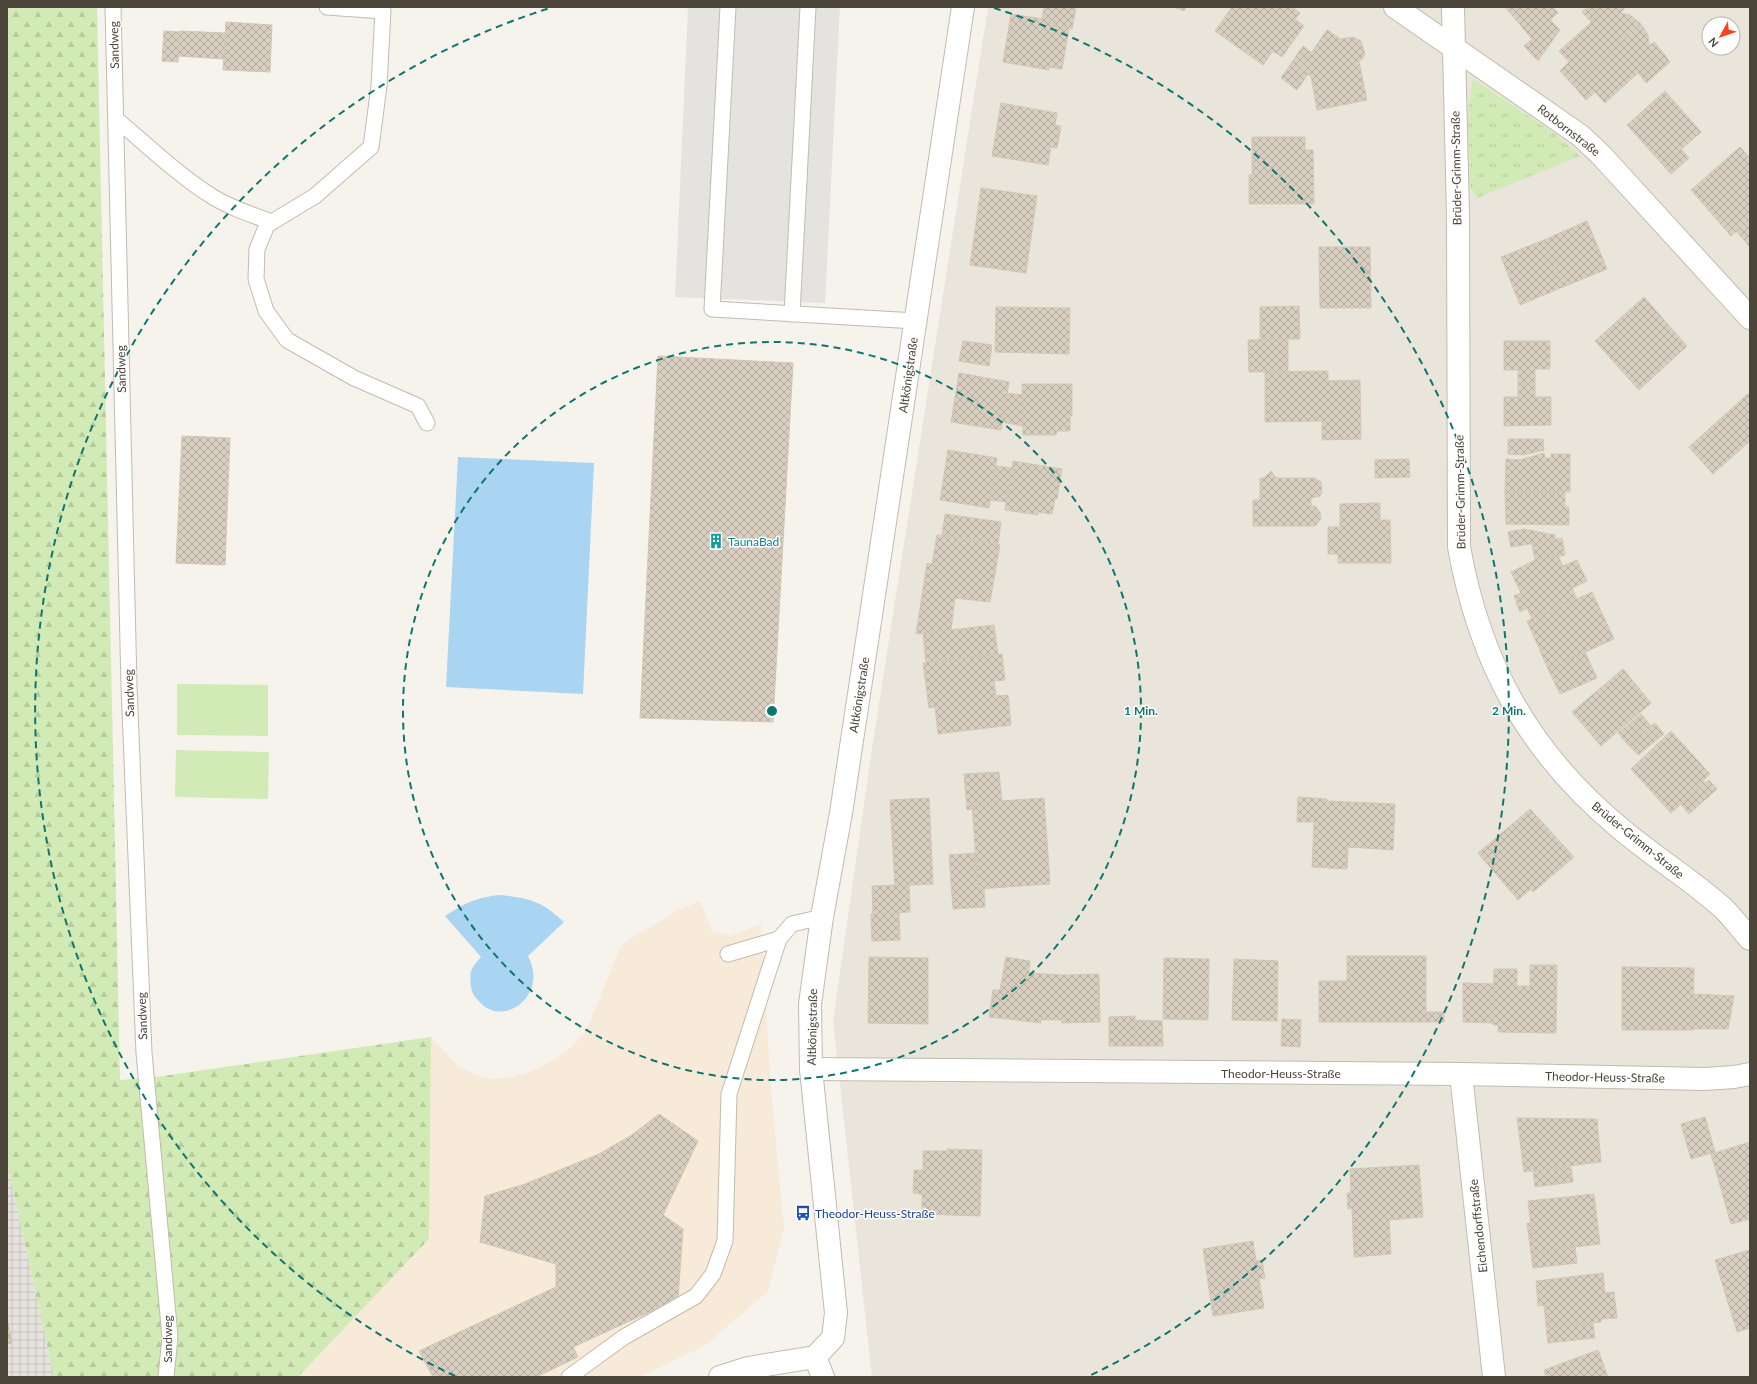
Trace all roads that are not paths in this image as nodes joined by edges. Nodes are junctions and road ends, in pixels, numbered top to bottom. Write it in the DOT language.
graph roads {
  1 [pos="113,7"];
  2 [pos="327,7"];
  3 [pos="728,7"];
  4 [pos="808,7"];
  5 [pos="963,7"];
  6 [pos="1395,7"];
  7 [pos="1453,7"];
  8 [pos="1454,47"];
  9 [pos="116,119"];
  10 [pos="272,222"];
  11 [pos="792,314"];
  12 [pos="1750,318"];
  13 [pos="916,321"];
  14 [pos="427,423"];
  15 [pos="822,918"];
  16 [pos="1750,938"];
  17 [pos="779,939"];
  18 [pos="728,954"];
  19 [pos="811,1069"];
  20 [pos="1461,1074"];
  21 [pos="1750,1074"];
  22 [pos="820,1367"];
  23 [pos="166,1377"];
  24 [pos="569,1377"];
  25 [pos="720,1377"];
  26 [pos="1494,1377"];
  1 -- 9 [label="lane, Sandweg"];
  2 -- 10 [label="lane"];
  3 -- 11 [label="lane"];
  4 -- 11 [label="lane"];
  5 -- 13 [label="street, Altkönigstraße"];
  6 -- 8 [label="street, Rotbornstraße"];
  7 -- 8 [label="street, Brüder-Grimm-Straße"];
  8 -- 12 [label="street, Rotbornstraße"];
  8 -- 16 [label="street, Brüder-Grimm-Straße"];
  9 -- 10 [label="lane"];
  9 -- 23 [label="lane, Sandweg"];
  10 -- 14 [label="lane"];
  11 -- 13 [label="lane"];
  13 -- 15 [label="street, Altkönigstraße"];
  15 -- 17 [label="lane"];
  15 -- 19 [label="street, Altkönigstraße"];
  17 -- 18 [label="lane"];
  17 -- 24 [label="lane"];
  19 -- 20 [label="street, Theodor-Heuss-Straße"];
  19 -- 22 [label="street, Altkönigstraße"];
  20 -- 21 [label="street, Theodor-Heuss-Straße"];
  20 -- 26 [label="street, Eichendorffstraße"];
  22 -- 25 [label="street"];
}
